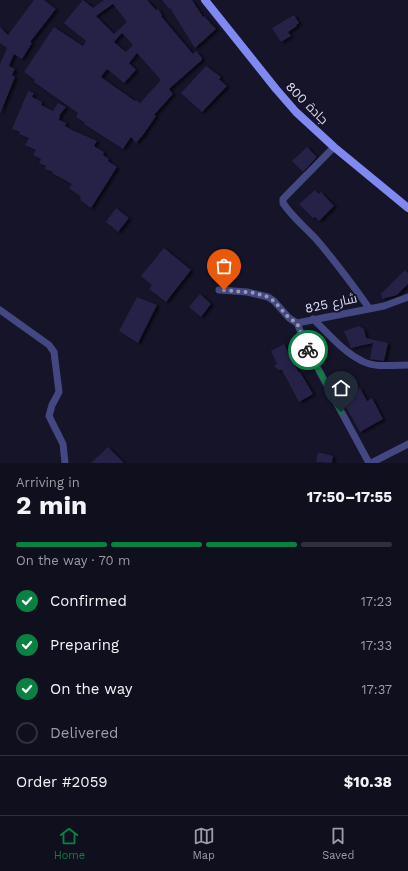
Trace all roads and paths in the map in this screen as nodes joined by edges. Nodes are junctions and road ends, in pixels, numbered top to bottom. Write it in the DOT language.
graph roads {
  1 [pos="205,0"];
  2 [pos="334,147"];
  3 [pos="408,208"];
  4 [pos="220,290"];
  5 [pos="408,297"];
  6 [pos="369,308"];
  7 [pos="0,310"];
  8 [pos="313,319"];
  9 [pos="297,323"];
  10 [pos="408,365"];
  11 [pos="408,444"];
  12 [pos="65,463"];
  13 [pos="370,463"];
  1 -- 2 [label="main road, جادة 800"];
  2 -- 3 [label="main road, جادة 800"];
  2 -- 6 [label="street"];
  4 -- 9 [label="street, شارع 825"];
  5 -- 6 [label="street, شارع 825"];
  6 -- 8 [label="street, شارع 825"];
  7 -- 12 [label="street"];
  8 -- 9 [label="street, شارع 825"];
  8 -- 10 [label="street"];
  9 -- 13 [label="street"];
  11 -- 13 [label="street"];
}
